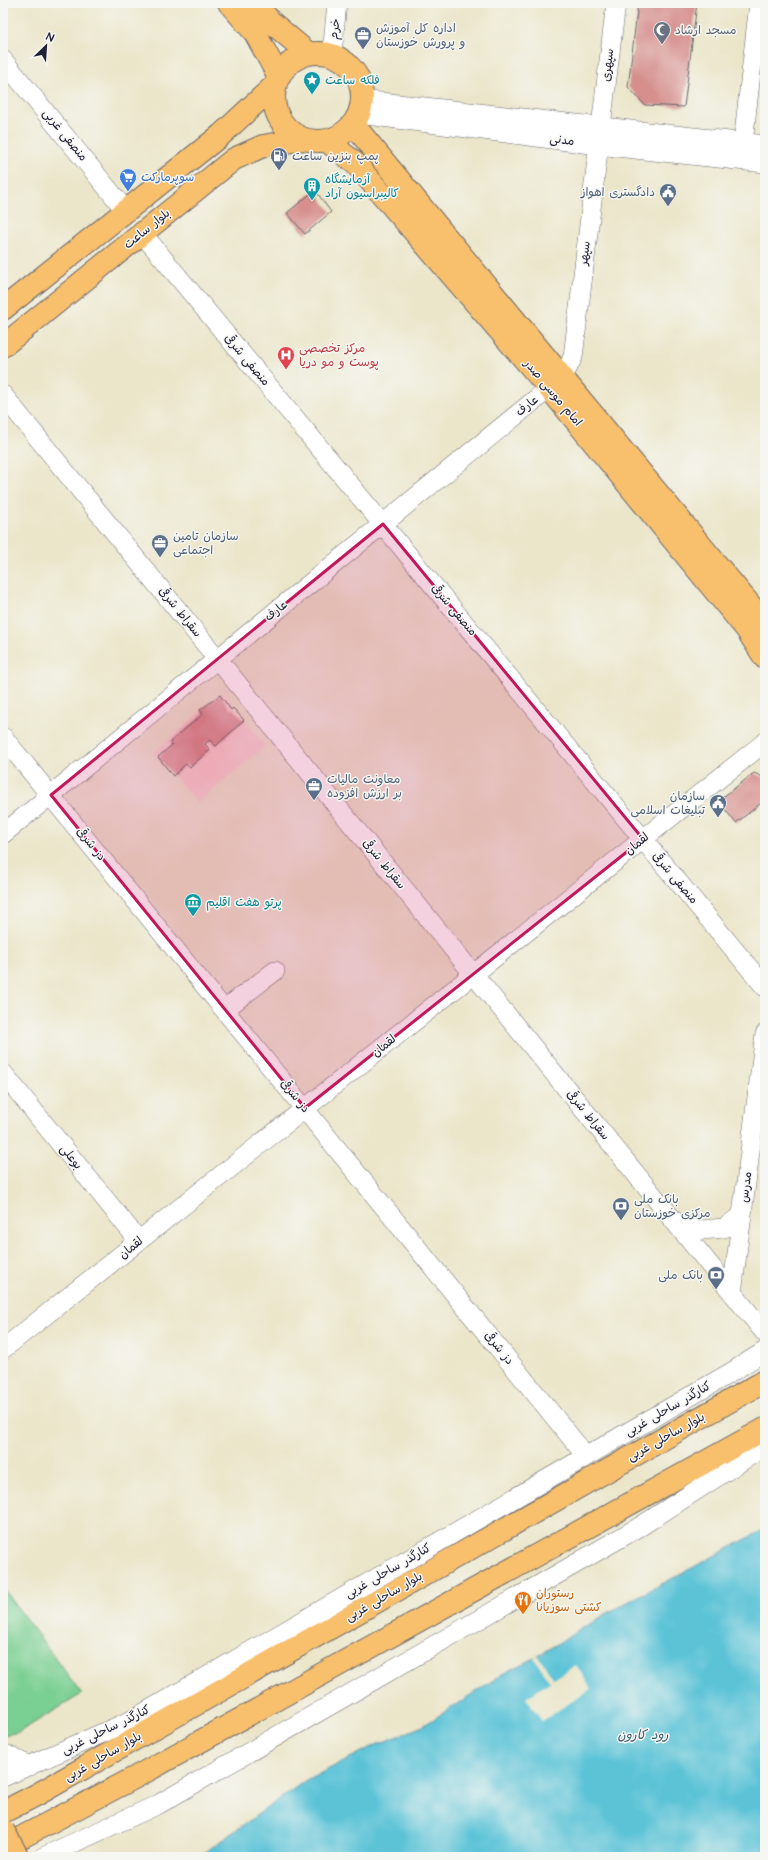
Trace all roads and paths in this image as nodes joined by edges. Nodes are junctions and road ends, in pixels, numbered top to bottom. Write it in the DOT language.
graph roads {
  1 [pos="229,3"];
  2 [pos="255,3"];
  3 [pos="338,3"];
  4 [pos="616,3"];
  5 [pos="759,3"];
  6 [pos="309,54"];
  7 [pos="332,55"];
  8 [pos="3,60"];
  9 [pos="277,80"];
  10 [pos="358,113"];
  11 [pos="600,136"];
  12 [pos="304,139"];
  13 [pos="327,141"];
  14 [pos="743,142"];
  15 [pos="765,145"];
  16 [pos="765,163"];
  17 [pos="126,211"];
  18 [pos="142,233"];
  19 [pos="3,309"];
  20 [pos="3,346"];
  21 [pos="556,382"];
  22 [pos="3,395"];
  23 [pos="383,524"];
  24 [pos="765,623"];
  25 [pos="765,658"];
  26 [pos="218,659"];
  27 [pos="3,737"];
  28 [pos="765,742"];
  29 [pos="744,759"];
  30 [pos="765,762"];
  31 [pos="51,795"];
  32 [pos="3,834"];
  33 [pos="643,839"];
  34 [pos="275,971"];
  35 [pos="474,974"];
  36 [pos="765,986"];
  37 [pos="225,1009"];
  38 [pos="765,1034"];
  39 [pos="3,1073"];
  40 [pos="306,1108"];
  41 [pos="742,1215"];
  42 [pos="676,1224"];
  43 [pos="139,1241"];
  44 [pos="732,1293"];
  45 [pos="765,1333"];
  46 [pos="3,1350"];
  47 [pos="765,1350"];
  48 [pos="765,1381"];
  49 [pos="765,1429"];
  50 [pos="765,1446"];
  51 [pos="586,1456"];
  52 [pos="204,1699"];
  53 [pos="160,1703"];
  54 [pos="3,1753"];
  55 [pos="30,1766"];
  56 [pos="3,1777"];
  57 [pos="3,1812"];
  58 [pos="3,1830"];
  59 [pos="3,1847"];
  60 [pos="18,1857"];
  61 [pos="43,1857"];
  1 -- 9 [label="main road"];
  2 -- 6 [label="main road"];
  3 -- 7 [label="street, خرم"];
  4 -- 11 [label="street, سپهری"];
  5 -- 14 [label="street"];
  6 -- 7 [label="main road"];
  6 -- 9 [label="main road"];
  7 -- 10 [label="main road"];
  8 -- 17 [label="street, منصفی غربی"];
  9 -- 12 [label="main road"];
  9 -- 17 [label="main road"];
  10 -- 11 [label="street, مدنی"];
  10 -- 13 [label="main road"];
  10 -- 21 [label="main road, امام موسی صدر"];
  11 -- 14 [label="street, مدنی"];
  11 -- 16 [label="street, مدنی"];
  11 -- 21 [label="street, سپهر"];
  12 -- 13 [label="main road"];
  12 -- 18 [label="main road, بلوار ساعت"];
  13 -- 21 [label="main road, امام موسی صدر"];
  14 -- 15 [label="street, مدنی"];
  17 -- 19 [label="main road"];
  18 -- 20 [label="main road, بلوار ساعت"];
  18 -- 23 [label="street, منصفی شرقی"];
  21 -- 23 [label="street, عارف"];
  21 -- 24 [label="main road, امام موسی صدر"];
  21 -- 25 [label="main road, امام موسی صدر"];
  22 -- 26 [label="street, سقراط شرقی"];
  23 -- 26 [label="street, عارف"];
  23 -- 33 [label="street, منصفی شرقی"];
  26 -- 31 [label="street, عارف"];
  26 -- 35 [label="street, سقراط شرقی"];
  27 -- 31 [label="street, دز شرقی"];
  28 -- 29 [label="street, لقمان"];
  29 -- 30 [label="street"];
  29 -- 33 [label="street, لقمان"];
  31 -- 32 [label="street, عارف"];
  31 -- 37 [label="street, دز شرقی"];
  33 -- 35 [label="street, لقمان"];
  33 -- 36 [label="street, منصفی شرقی"];
  34 -- 37 [label="street"];
  35 -- 40 [label="street, لقمان"];
  35 -- 42 [label="street, سقراط شرقی"];
  37 -- 40 [label="street, دز شرقی"];
  38 -- 41 [label="street, مدرس"];
  39 -- 43 [label="street, بوعلی"];
  40 -- 43 [label="street, لقمان"];
  40 -- 51 [label="street, دز شرقی"];
  41 -- 42 [label="street"];
  41 -- 44 [label="street, مدرس"];
  42 -- 44 [label="street, سقراط شرقی"];
  43 -- 46 [label="street, لقمان"];
  44 -- 45 [label="street, سقراط شرقی"];
  47 -- 51 [label="street, کنارگذر ساحلی غربی"];
  48 -- 52 [label="main road, بلوار ساحلی غربی"];
  49 -- 59 [label="main road"];
  50 -- 61 [label="street"];
  51 -- 53 [label="street, کنارگذر ساحلی غربی"];
  52 -- 53 [label="street"];
  52 -- 57 [label="main road, بلوار ساحلی غربی"];
  53 -- 55 [label="street, کنارگذر ساحلی غربی"];
  54 -- 55 [label="street"];
  55 -- 56 [label="street, کنارگذر ساحلی غربی"];
  58 -- 60 [label="main road, bridge"];
}
